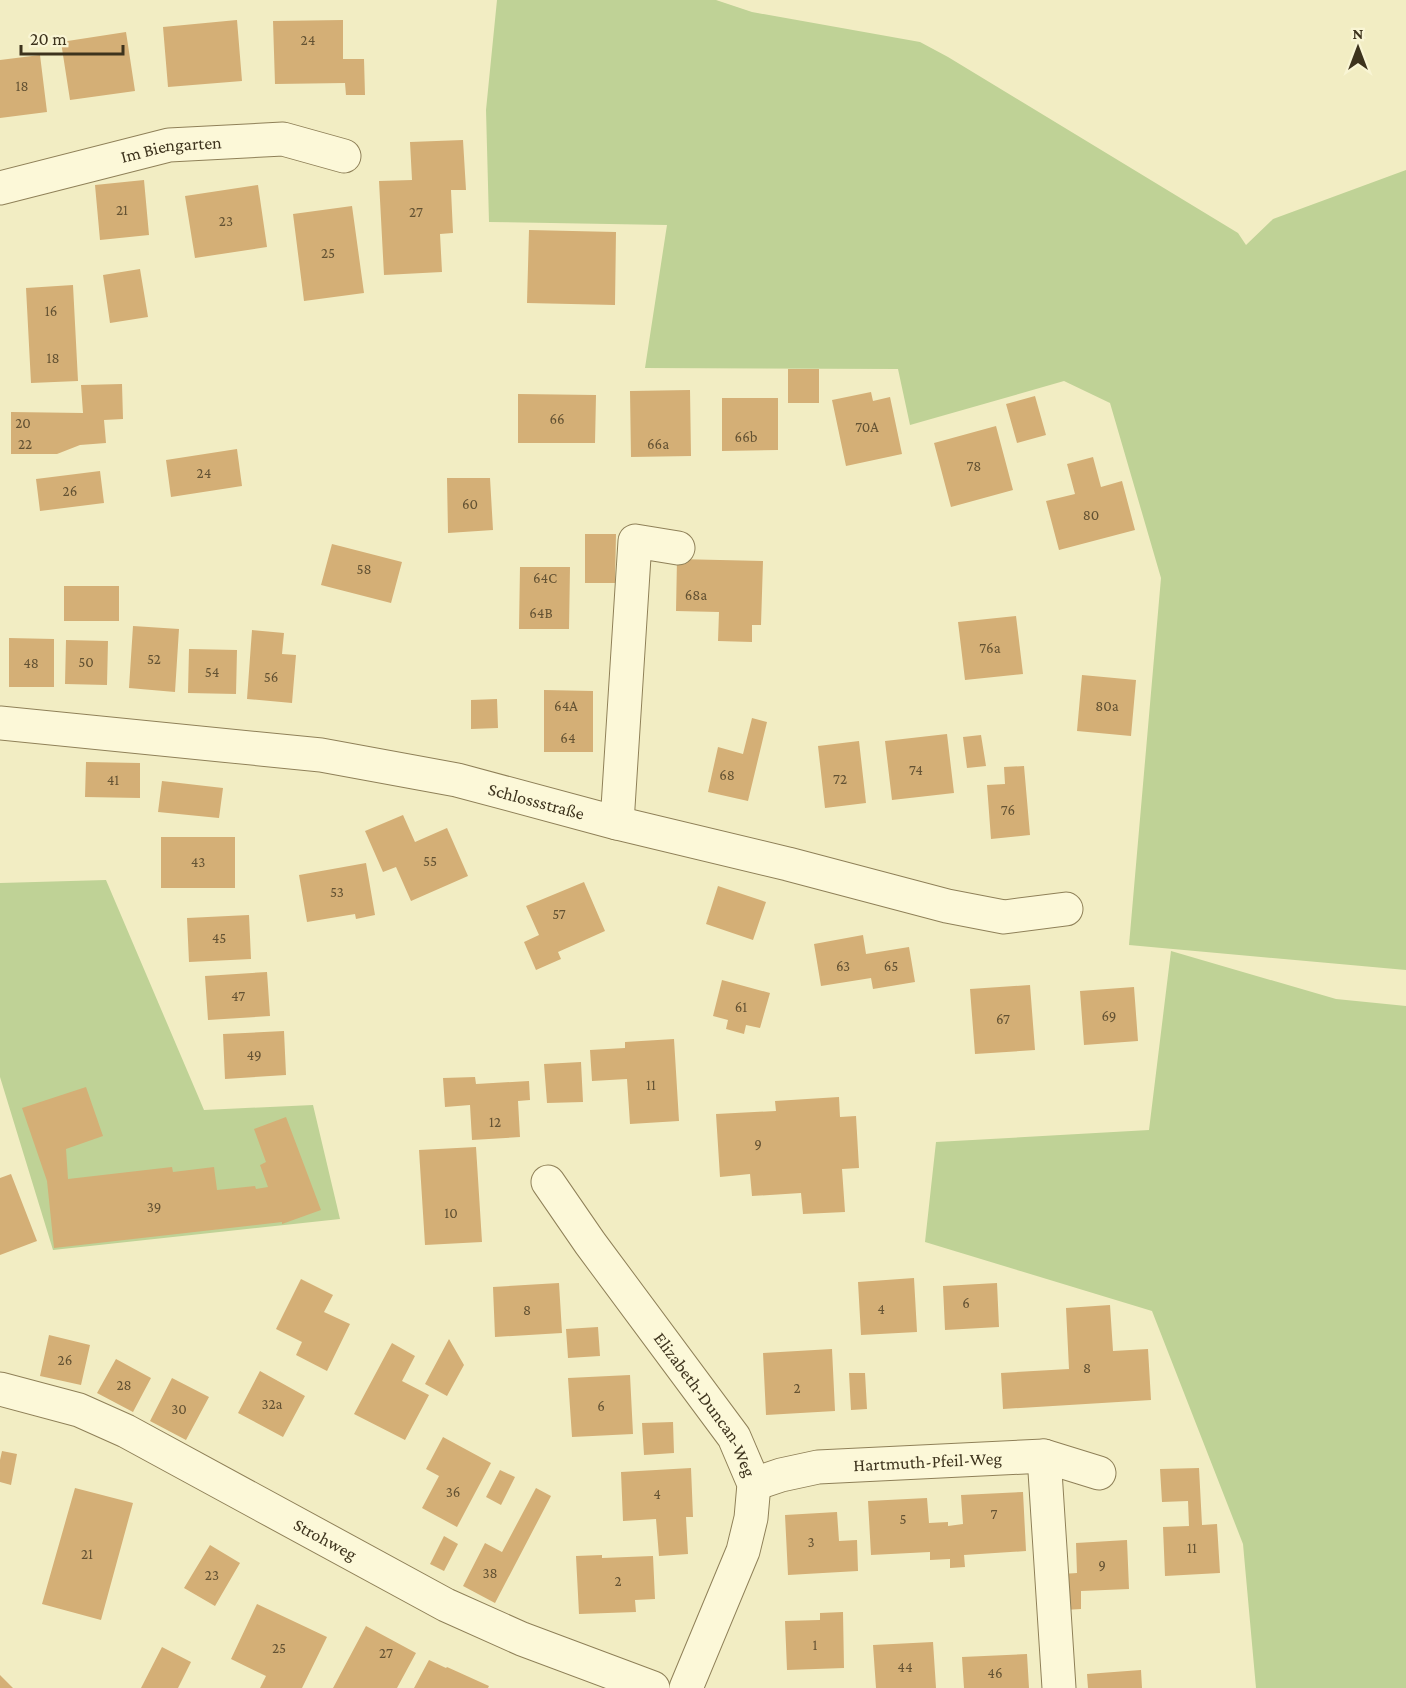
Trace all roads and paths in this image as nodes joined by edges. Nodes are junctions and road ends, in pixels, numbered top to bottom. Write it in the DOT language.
graph roads {
  1 [pos="344,156"];
  2 [pos="0,188"];
  3 [pos="678,548"];
  4 [pos="0,723"];
  5 [pos="617,823"];
  6 [pos="1066,909"];
  7 [pos="548,1182"];
  8 [pos="0,1389"];
  9 [pos="1044,1456"];
  10 [pos="1099,1473"];
  11 [pos="754,1484"];
  12 [pos="653,1688"];
  13 [pos="686,1688"];
  14 [pos="1059,1688"];
  1 -- 2 [label="street, Im Biengarten"];
  3 -- 5 [label="street"];
  4 -- 5 [label="street, Schlossstraße"];
  5 -- 6 [label="street, Schlossstraße"];
  7 -- 11 [label="street, Elizabeth-Duncan-Weg"];
  8 -- 12 [label="street, Strohweg"];
  9 -- 10 [label="street, Hartmuth-Pfeil-Weg"];
  9 -- 11 [label="street, Hartmuth-Pfeil-Weg"];
  9 -- 14 [label="street"];
  11 -- 13 [label="street, Elizabeth-Duncan-Weg"];
}
